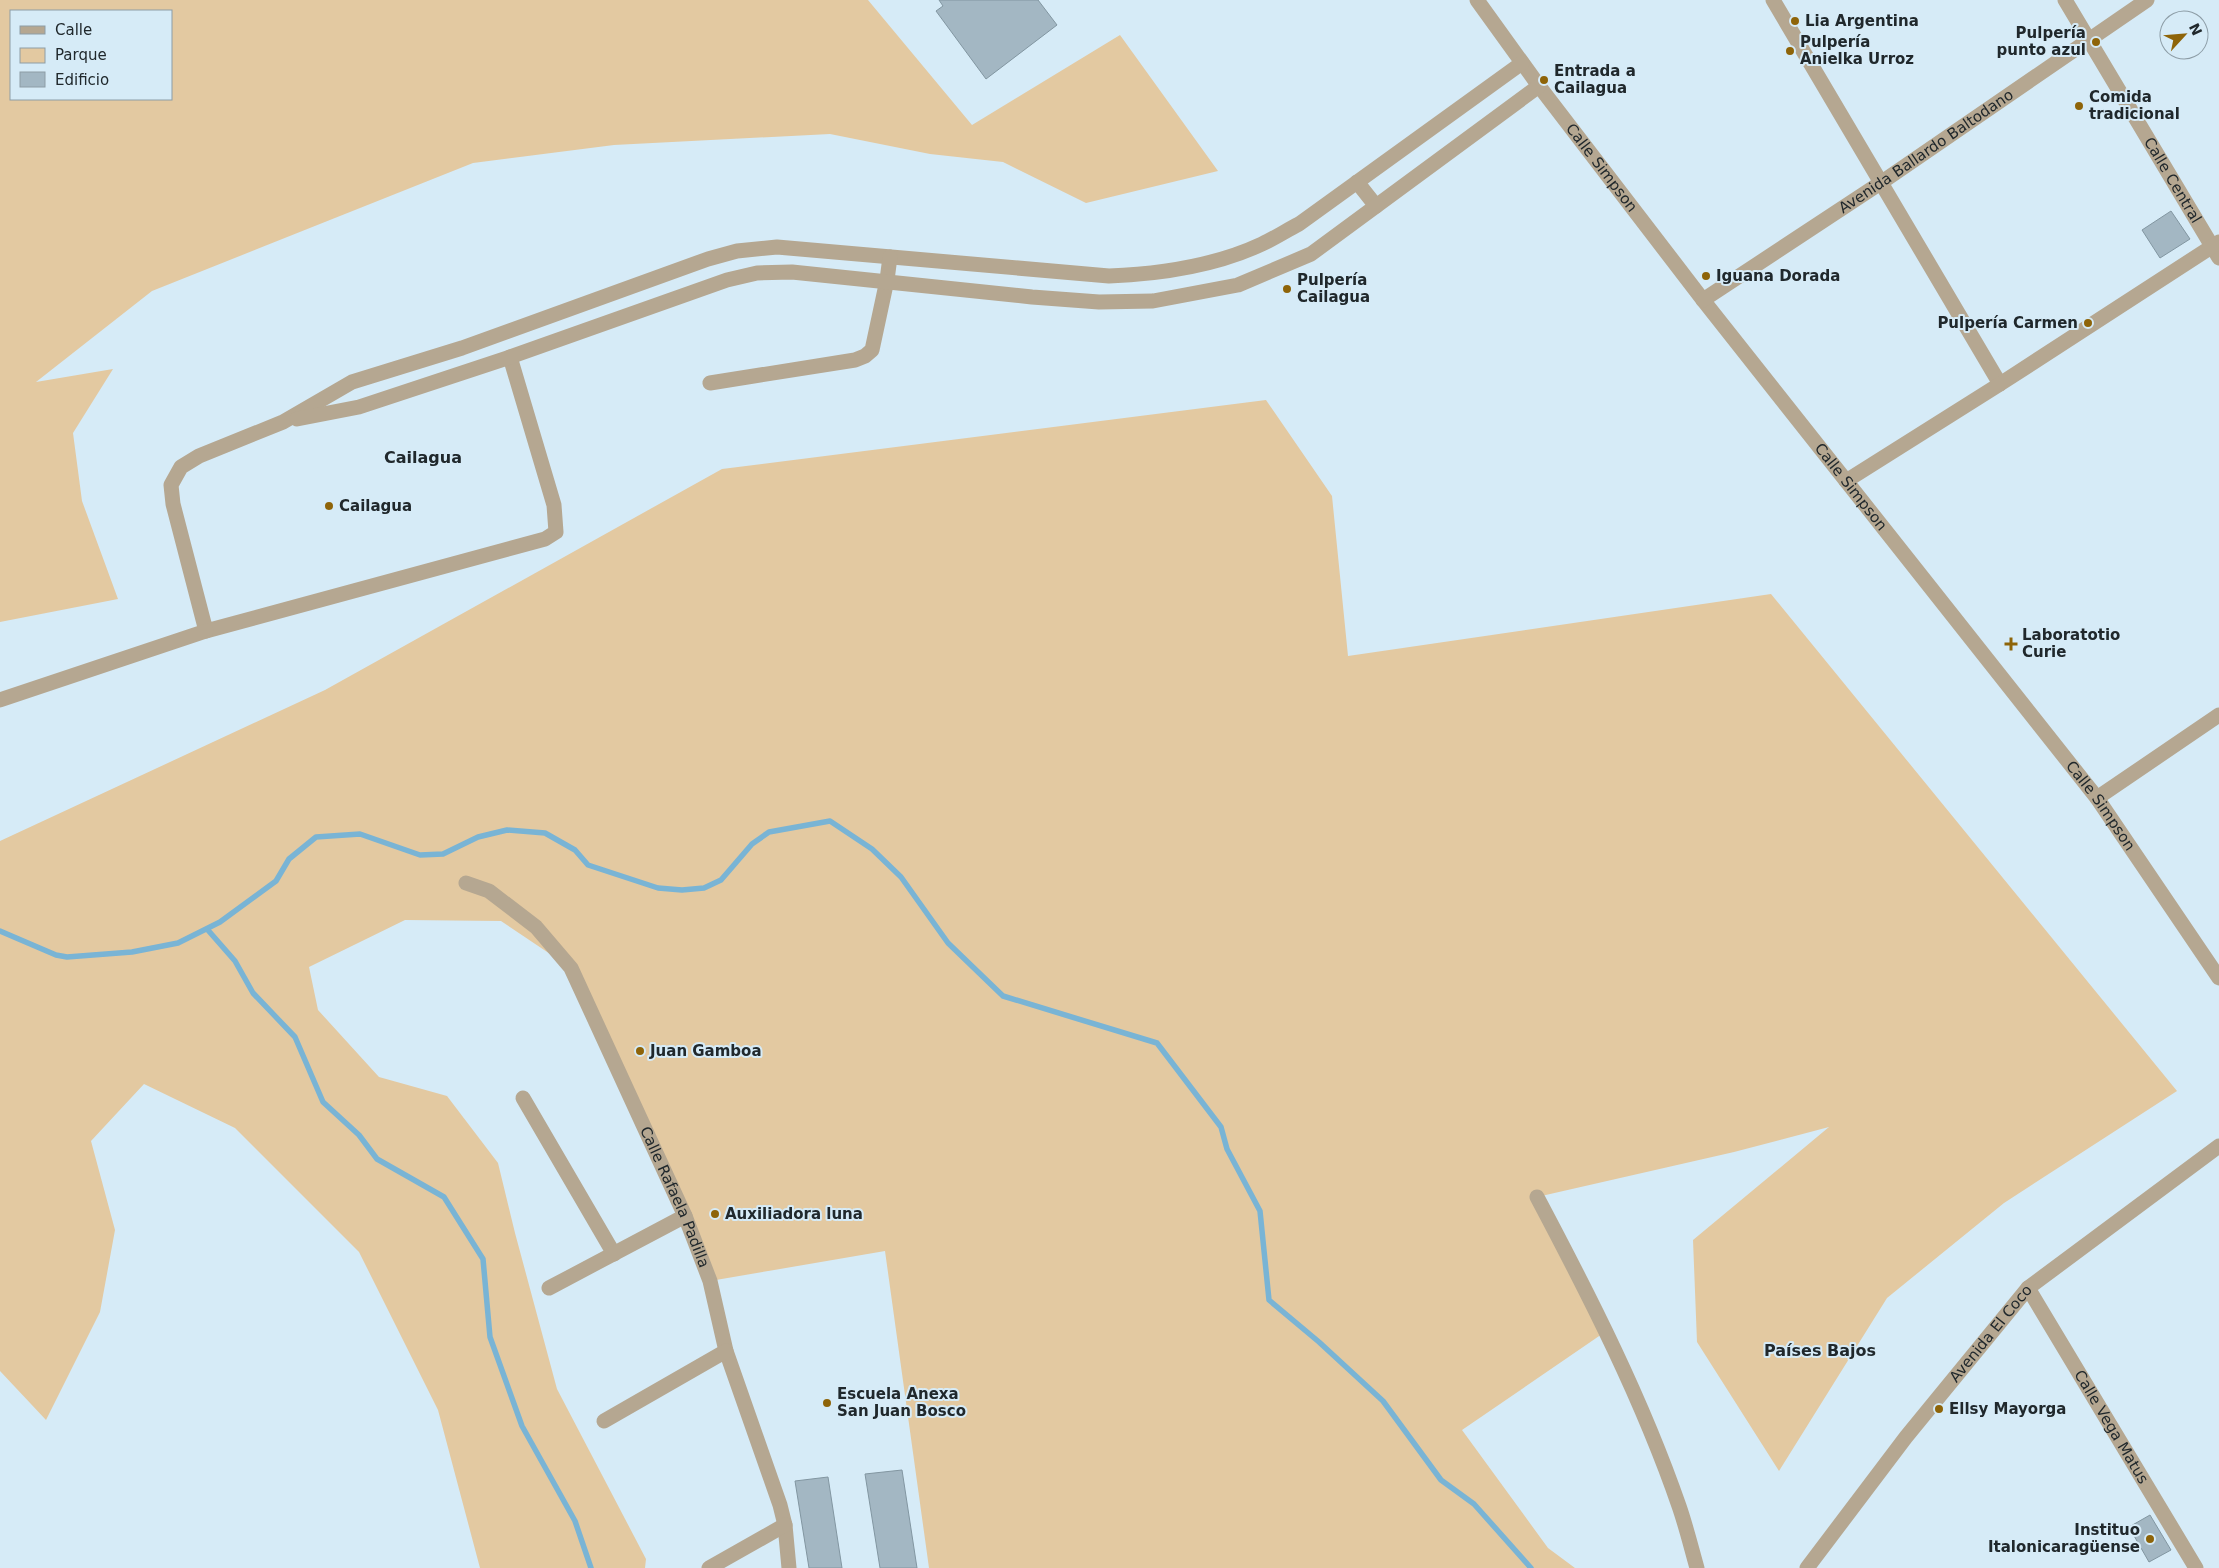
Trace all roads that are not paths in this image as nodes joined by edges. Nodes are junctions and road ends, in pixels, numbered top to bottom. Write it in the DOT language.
graph roads {
  1 [pos="1477,0"];
  2 [pos="1773,0"];
  3 [pos="2064,0"];
  4 [pos="2147,0"];
  5 [pos="2089,40"];
  6 [pos="1522,63"];
  7 [pos="1539,86"];
  8 [pos="1357,182"];
  9 [pos="1882,182"];
  10 [pos="1376,206"];
  11 [pos="2217,249"];
  12 [pos="890,257"];
  13 [pos="887,280"];
  14 [pos="1703,300"];
  15 [pos="462,348"];
  16 [pos="510,357"];
  17 [pos="470,370"];
  18 [pos="710,383"];
  19 [pos="2000,384"];
  20 [pos="283,422"];
  21 [pos="1846,481"];
  22 [pos="206,631"];
  23 [pos="0,700"];
  24 [pos="2219,715"];
  25 [pos="2097,798"];
  26 [pos="466,883"];
  27 [pos="2219,978"];
  28 [pos="523,1098"];
  29 [pos="2219,1146"];
  30 [pos="1537,1197"];
  31 [pos="685,1216"];
  32 [pos="614,1254"];
  33 [pos="549,1288"];
  34 [pos="2028,1288"];
  35 [pos="726,1351"];
  36 [pos="604,1421"];
  37 [pos="785,1525"];
  38 [pos="709,1568"];
  39 [pos="790,1568"];
  40 [pos="1697,1568"];
  41 [pos="1807,1568"];
  42 [pos="2196,1568"];
  1 -- 6 [label="street, Calle Simpson"];
  2 -- 9 [label="street"];
  3 -- 5 [label="street, Calle Central"];
  4 -- 5 [label="street, Avenida Ballardo Baltodano"];
  5 -- 9 [label="street, Avenida Ballardo Baltodano"];
  5 -- 11 [label="street, Calle Central"];
  6 -- 7 [label="street, Calle Simpson"];
  6 -- 8 [label="street"];
  7 -- 10 [label="street"];
  7 -- 14 [label="street, Calle Simpson"];
  8 -- 10 [label="street"];
  8 -- 12 [label="street"];
  9 -- 14 [label="street, Avenida Ballardo Baltodano"];
  9 -- 19 [label="street"];
  10 -- 13 [label="street"];
  11 -- 19 [label="street"];
  12 -- 13 [label="street"];
  12 -- 15 [label="street"];
  13 -- 16 [label="street"];
  13 -- 18 [label="street"];
  14 -- 21 [label="street, Calle Simpson"];
  15 -- 17 [label="street"];
  15 -- 20 [label="street"];
  16 -- 17 [label="street"];
  16 -- 22 [label="street"];
  17 -- 20 [label="street"];
  19 -- 21 [label="street"];
  20 -- 22 [label="street"];
  21 -- 25 [label="street, Calle Simpson"];
  22 -- 23 [label="street"];
  24 -- 25 [label="street"];
  25 -- 27 [label="street, Calle Simpson"];
  26 -- 31 [label="street, Calle Rafaela Padilla"];
  28 -- 32 [label="street"];
  29 -- 34 [label="street, Avenida El Coco"];
  30 -- 40 [label="street"];
  31 -- 32 [label="street"];
  31 -- 35 [label="street, Calle Rafaela Padilla"];
  32 -- 33 [label="street"];
  34 -- 41 [label="street, Avenida El Coco"];
  34 -- 42 [label="street, Calle Vega Matus"];
  35 -- 36 [label="street"];
  35 -- 37 [label="street, Calle Rafaela Padilla"];
  37 -- 38 [label="street"];
  37 -- 39 [label="street, Calle Rafaela Padilla"];
}
